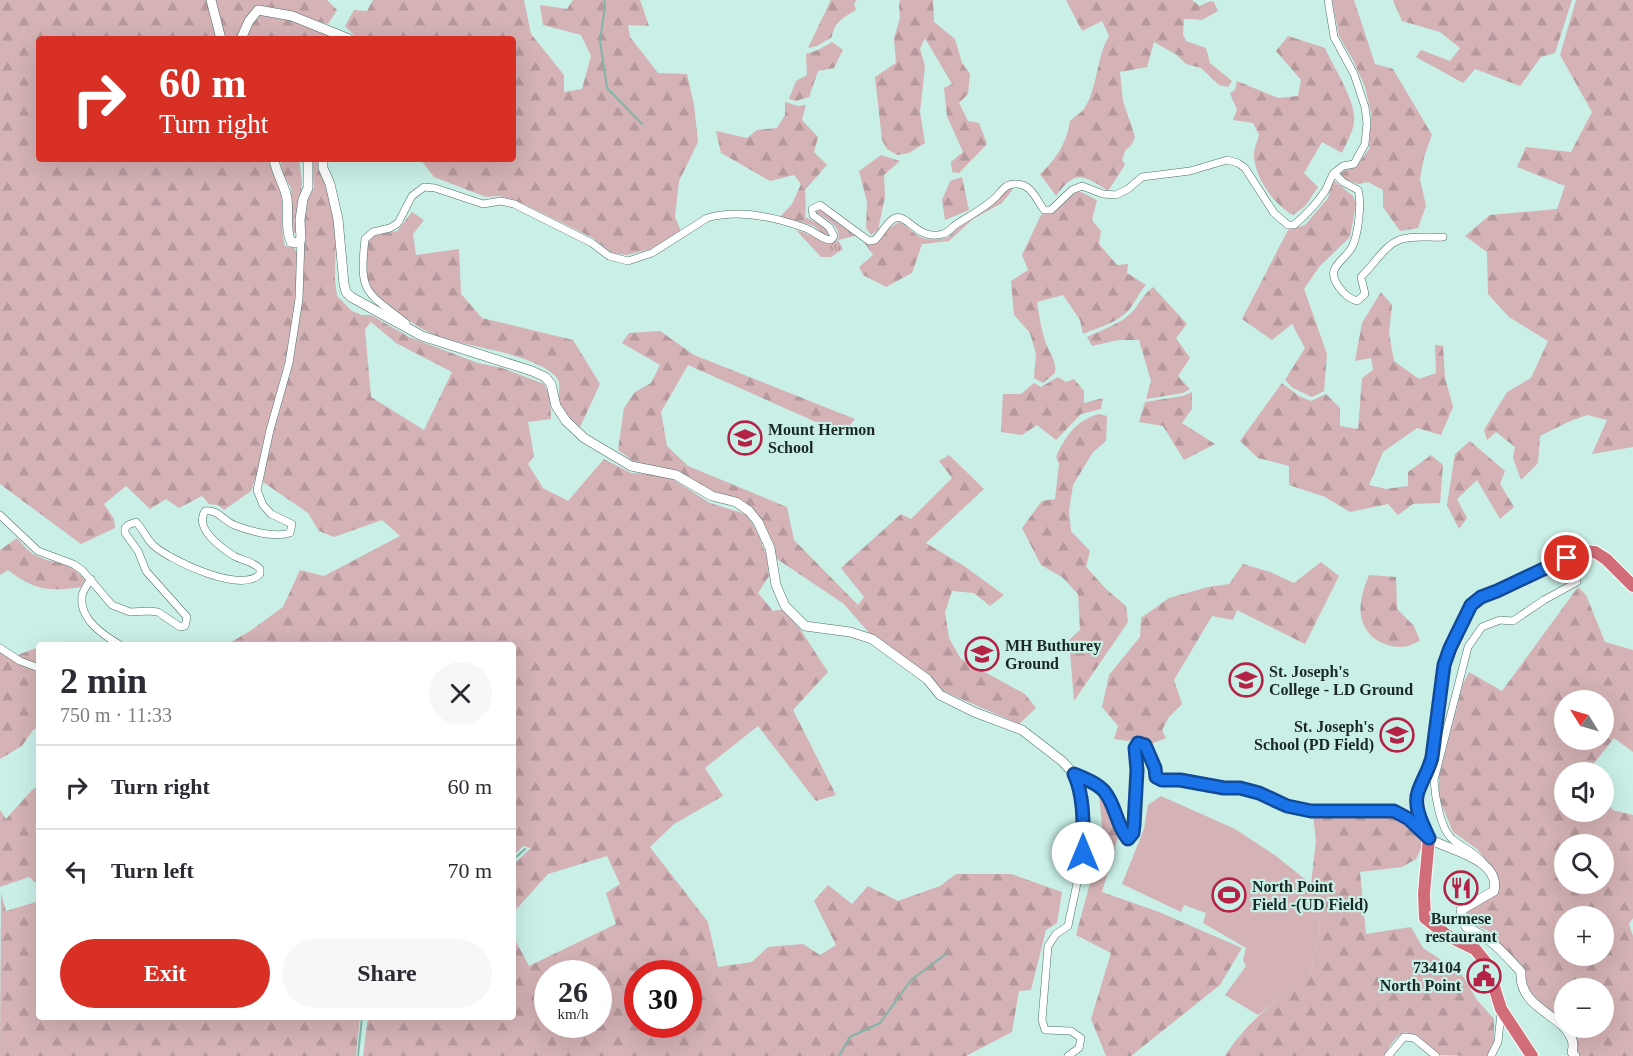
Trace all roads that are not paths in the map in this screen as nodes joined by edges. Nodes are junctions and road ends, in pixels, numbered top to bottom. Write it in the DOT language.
graph roads {
  1 [pos="211,0"];
  2 [pos="1328,0"];
  3 [pos="220,36"];
  4 [pos="242,36"];
  5 [pos="342,36"];
  6 [pos="274,162"];
  7 [pos="308,162"];
  8 [pos="323,162"];
  9 [pos="1334,173"];
  10 [pos="1443,237"];
  11 [pos="301,239"];
  12 [pos="422,336"];
  13 [pos="0,516"];
  14 [pos="91,579"];
  15 [pos="1577,582"];
  16 [pos="1633,586"];
  17 [pos="115,642"];
  18 [pos="0,648"];
  19 [pos="36,667"];
  20 [pos="1074,774"];
  21 [pos="1429,838"];
  22 [pos="1490,870"];
  23 [pos="1501,1009"];
  24 [pos="1554,1018"];
  25 [pos="1572,1038"];
  26 [pos="1068,1056"];
  27 [pos="1388,1056"];
  28 [pos="1436,1056"];
  29 [pos="1491,1056"];
  30 [pos="1532,1056"];
  31 [pos="1575,1056"];
  1 -- 3 [label="main road"];
  2 -- 9 [label="street"];
  4 -- 5 [label="main road"];
  6 -- 11 [label="main road"];
  7 -- 11 [label="main road"];
  8 -- 12 [label="main road"];
  9 -- 10 [label="street"];
  9 -- 12 [label="street"];
  11 -- 14 [label="street"];
  12 -- 20 [label="main road"];
  13 -- 14 [label="street"];
  14 -- 17 [label="street"];
  15 -- 22 [label="street"];
  16 -- 21 [label="highway"];
  18 -- 19 [label="street"];
  20 -- 21 [label="main road"];
  20 -- 26 [label="street"];
  21 -- 22 [label="main road"];
  21 -- 23 [label="highway"];
  22 -- 24 [label="main road"];
  23 -- 29 [label="street"];
  23 -- 30 [label="highway"];
  25 -- 31 [label="main road"];
  27 -- 28 [label="street"];
}
